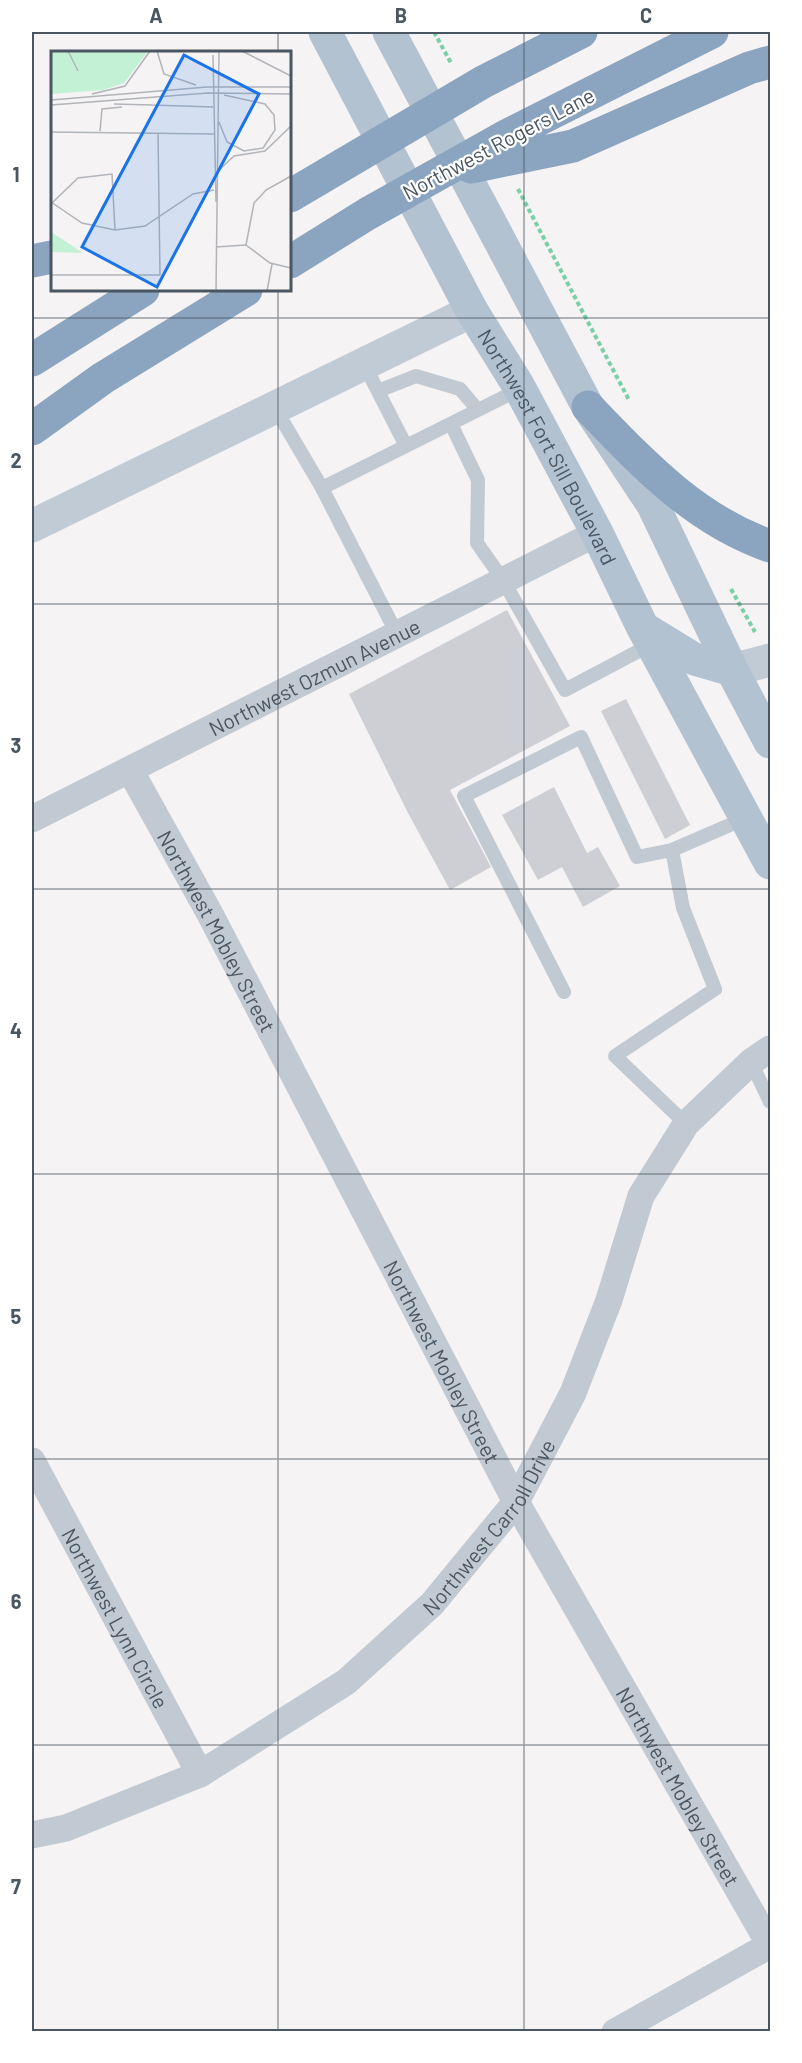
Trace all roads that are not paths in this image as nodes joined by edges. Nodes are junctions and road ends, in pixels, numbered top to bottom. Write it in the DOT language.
graph roads {
  1 [pos="325,32"];
  2 [pos="388,32"];
  3 [pos="581,32"];
  4 [pos="712,32"];
  5 [pos="771,62"];
  6 [pos="329,171"];
  7 [pos="442,172"];
  8 [pos="291,184"];
  9 [pos="291,195"];
  10 [pos="51,257"];
  11 [pos="32,261"];
  12 [pos="291,261"];
  13 [pos="141,291"];
  14 [pos="244,291"];
  15 [pos="472,311"];
  16 [pos="32,360"];
  17 [pos="371,377"];
  18 [pos="520,389"];
  19 [pos="588,407"];
  20 [pos="275,408"];
  21 [pos="478,410"];
  22 [pos="451,424"];
  23 [pos="32,429"];
  24 [pos="406,446"];
  25 [pos="322,488"];
  26 [pos="32,526"];
  27 [pos="597,533"];
  28 [pos="771,546"];
  29 [pos="502,580"];
  30 [pos="397,634"];
  31 [pos="648,636"];
  32 [pos="770,660"];
  33 [pos="732,670"];
  34 [pos="771,742"];
  35 [pos="130,770"];
  36 [pos="746,818"];
  37 [pos="32,819"];
  38 [pos="672,850"];
  39 [pos="771,863"];
  40 [pos="564,992"];
  41 [pos="761,1055"];
  42 [pos="771,1102"];
  43 [pos="686,1124"];
  44 [pos="32,1461"];
  45 [pos="516,1502"];
  46 [pos="200,1774"];
  47 [pos="32,1835"];
  48 [pos="770,1945"];
  49 [pos="615,2031"];
  1 -- 15 [label="main road, Northwest Fort Sill Boulevard"];
  2 -- 19 [label="main road"];
  3 -- 6 [label="highway"];
  4 -- 7 [label="highway, Northwest Rogers Lane"];
  5 -- 7 [label="highway"];
  6 -- 8 [label="highway"];
  6 -- 9 [label="highway"];
  7 -- 12 [label="highway, Northwest Rogers Lane"];
  10 -- 11 [label="highway"];
  13 -- 16 [label="highway"];
  14 -- 23 [label="highway"];
  15 -- 17 [label="street"];
  15 -- 18 [label="main road, Northwest Fort Sill Boulevard"];
  17 -- 20 [label="street"];
  17 -- 21 [label="lane"];
  17 -- 24 [label="lane"];
  18 -- 21 [label="lane"];
  18 -- 27 [label="main road, Northwest Fort Sill Boulevard"];
  19 -- 28 [label="highway"];
  19 -- 33 [label="main road"];
  20 -- 25 [label="lane"];
  20 -- 26 [label="street"];
  21 -- 22 [label="lane"];
  22 -- 24 [label="lane"];
  22 -- 29 [label="lane"];
  24 -- 25 [label="lane"];
  25 -- 30 [label="lane"];
  27 -- 29 [label="street, Northwest Ozmun Avenue"];
  27 -- 31 [label="main road, Northwest Fort Sill Boulevard"];
  29 -- 30 [label="street, Northwest Ozmun Avenue"];
  29 -- 31 [label="lane"];
  30 -- 35 [label="street, Northwest Ozmun Avenue"];
  31 -- 33 [label="main road"];
  31 -- 36 [label="main road, Northwest Fort Sill Boulevard"];
  32 -- 33 [label="street"];
  33 -- 34 [label="main road"];
  35 -- 37 [label="street, Northwest Ozmun Avenue"];
  35 -- 45 [label="street, Northwest Mobley Street"];
  36 -- 38 [label="lane"];
  36 -- 39 [label="main road, Northwest Fort Sill Boulevard"];
  38 -- 40 [label="lane"];
  38 -- 43 [label="lane"];
  41 -- 42 [label="lane"];
  41 -- 43 [label="street, Northwest Carroll Drive"];
  43 -- 45 [label="street, Northwest Carroll Drive"];
  44 -- 46 [label="street, Northwest Lynn Circle"];
  45 -- 46 [label="street, Northwest Carroll Drive"];
  45 -- 48 [label="street, Northwest Mobley Street"];
  46 -- 47 [label="street, Northwest Carroll Drive"];
  48 -- 49 [label="street"];
}
